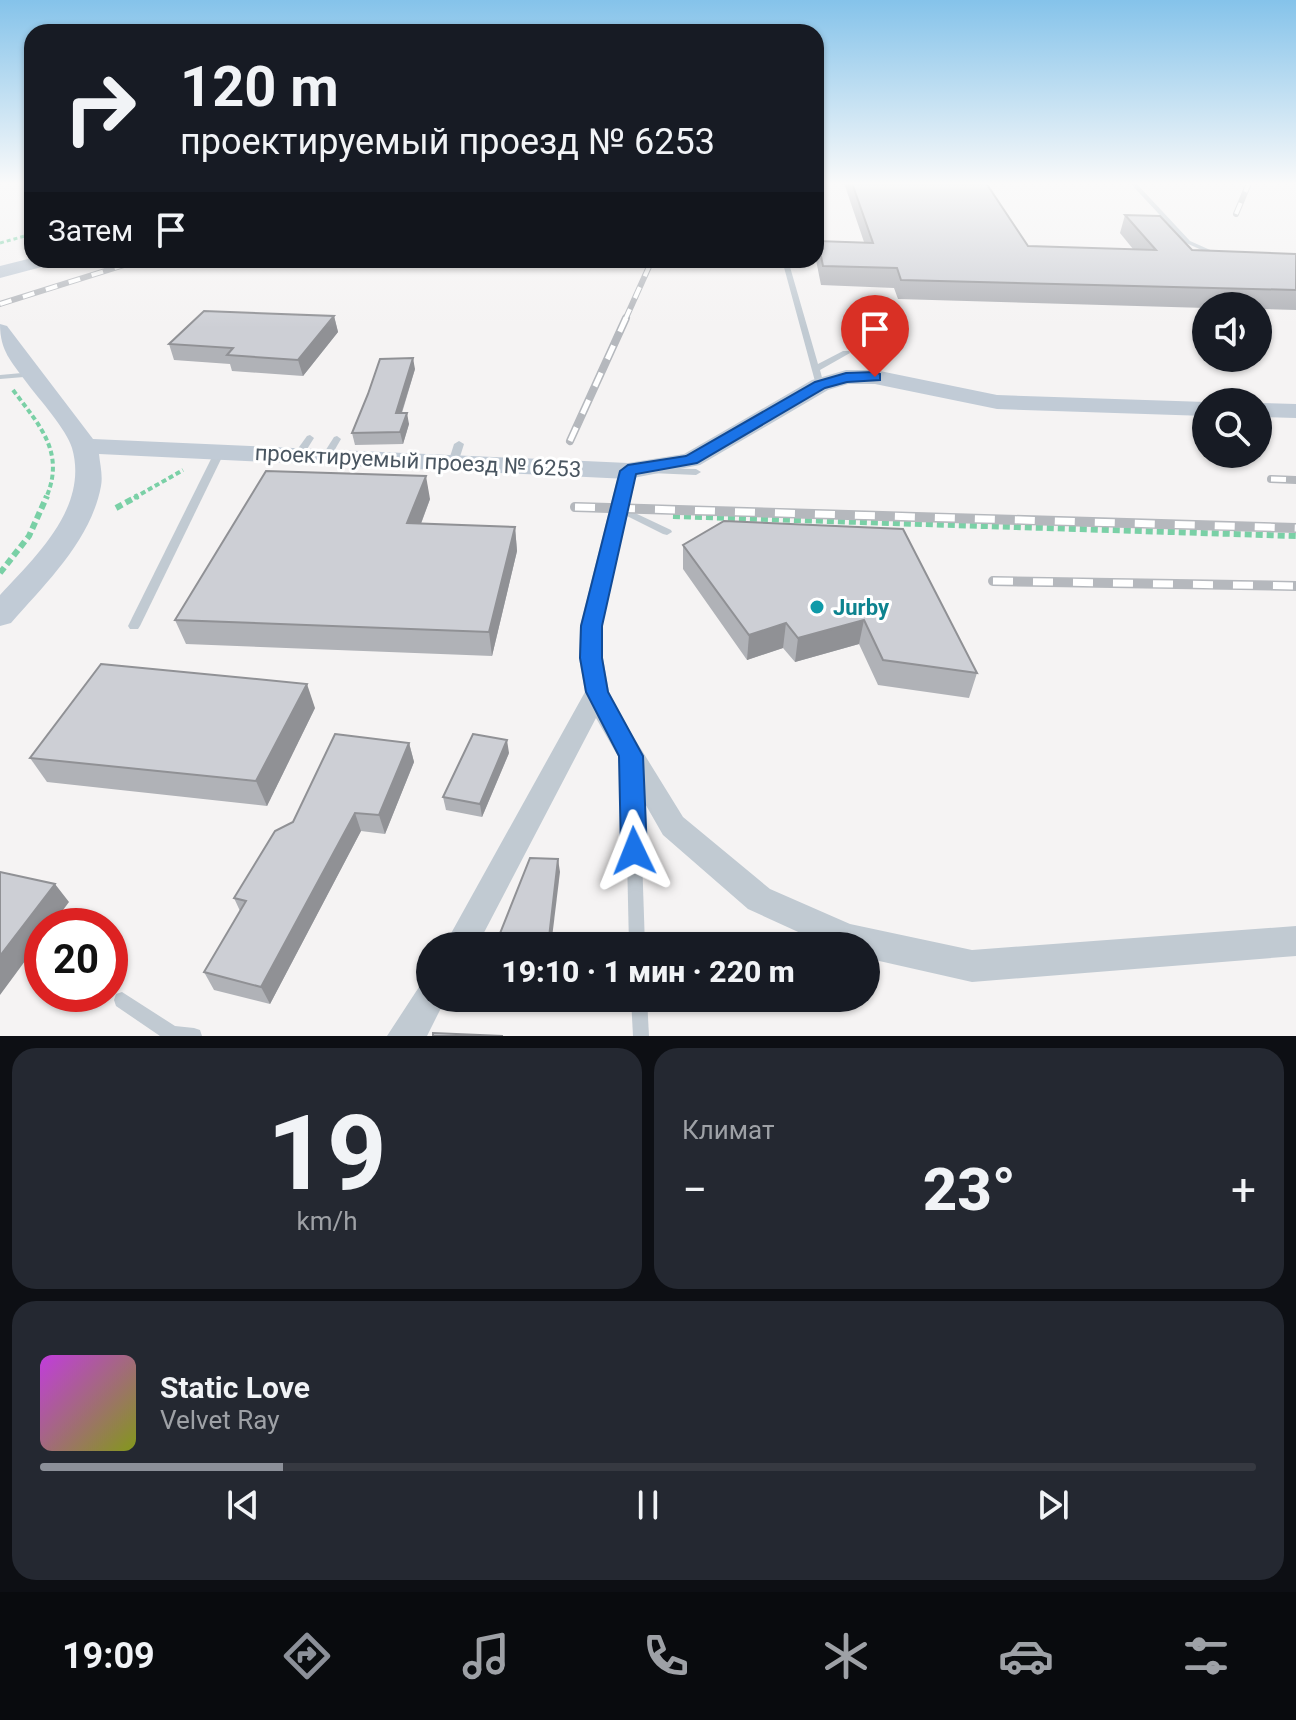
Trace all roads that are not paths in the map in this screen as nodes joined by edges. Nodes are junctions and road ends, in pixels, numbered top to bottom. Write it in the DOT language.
graph roads {
  1 [pos="1178,231"];
  2 [pos="1222,256"];
  3 [pos="24,266"];
  4 [pos="787,268"];
  5 [pos="0,272"];
  6 [pos="0,330"];
  7 [pos="846,353"];
  8 [pos="33,374"];
  9 [pos="1,377"];
  10 [pos="818,377"];
  11 [pos="1192,409"];
  12 [pos="1272,410"];
  13 [pos="1296,411"];
  14 [pos="85,446"];
  15 [pos="218,454"];
  16 [pos="628,471"];
  17 [pos="696,472"];
  18 [pos="625,512"];
  19 [pos="667,532"];
  20 [pos="0,615"];
  21 [pos="134,626"];
  22 [pos="597,692"];
  23 [pos="631,756"];
  24 [pos="468,932"];
  25 [pos="637,932"];
  26 [pos="1296,941"];
  27 [pos="128,1004"];
  28 [pos="422,1012"];
  29 [pos="640,1012"];
  30 [pos="409,1034"];
  31 [pos="194,1036"];
  32 [pos="641,1036"];
  1 -- 2 [label="lane"];
  3 -- 5 [label="street"];
  4 -- 10 [label="lane"];
  6 -- 8 [label="street"];
  7 -- 10 [label="lane"];
  8 -- 9 [label="lane"];
  8 -- 14 [label="street"];
  10 -- 11 [label="street, проектируемый проезд № 6253"];
  10 -- 16 [label="street, проектируемый проезд № 6253"];
  12 -- 13 [label="street"];
  14 -- 15 [label="street, проектируемый проезд № 6253"];
  14 -- 20 [label="street"];
  15 -- 16 [label="street, проектируемый проезд № 6253"];
  15 -- 21 [label="lane"];
  16 -- 17 [label="lane"];
  16 -- 18 [label="street"];
  18 -- 19 [label="lane"];
  18 -- 22 [label="street"];
  22 -- 23 [label="street"];
  22 -- 24 [label="street"];
  23 -- 25 [label="lane"];
  23 -- 26 [label="street"];
  27 -- 31 [label="lane"];
  28 -- 30 [label="street"];
  29 -- 32 [label="lane"];
}
